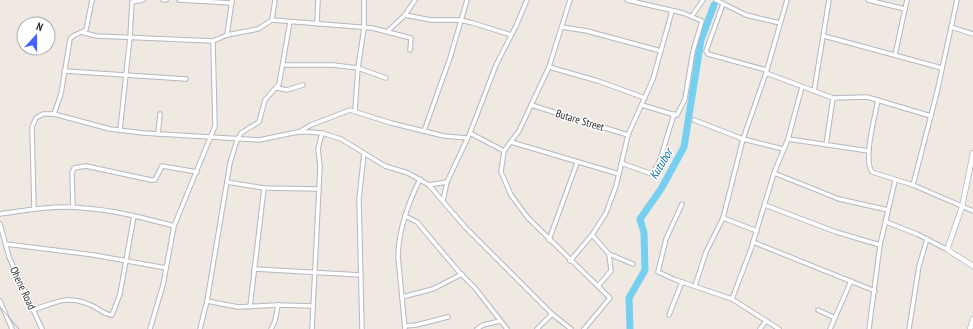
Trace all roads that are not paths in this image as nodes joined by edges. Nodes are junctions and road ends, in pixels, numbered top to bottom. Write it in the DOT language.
graph roads {
  1 [pos="92,0"];
  2 [pos="143,0"];
  3 [pos="163,0"];
  4 [pos="166,0"];
  5 [pos="178,0"];
  6 [pos="275,0"];
  7 [pos="318,0"];
  8 [pos="364,0"];
  9 [pos="415,0"];
  10 [pos="467,0"];
  11 [pos="527,0"];
  12 [pos="570,0"];
  13 [pos="627,0"];
  14 [pos="703,0"];
  15 [pos="716,0"];
  16 [pos="787,0"];
  17 [pos="829,0"];
  18 [pos="868,0"];
  19 [pos="907,0"];
  20 [pos="957,0"];
  21 [pos="232,1"];
  22 [pos="723,4"];
  23 [pos="905,10"];
  24 [pos="672,11"];
  25 [pos="405,15"];
  26 [pos="692,16"];
  27 [pos="272,20"];
  28 [pos="460,20"];
  29 [pos="290,22"];
  30 [pos="780,23"];
  31 [pos="317,24"];
  32 [pos="562,27"];
  33 [pos="951,27"];
  34 [pos="364,28"];
  35 [pos="388,31"];
  36 [pos="84,33"];
  37 [pos="973,34"];
  38 [pos="227,35"];
  39 [pos="511,36"];
  40 [pos="824,36"];
  41 [pos="130,37"];
  42 [pos="212,41"];
  43 [pos="410,50"];
  44 [pos="661,51"];
  45 [pos="895,55"];
  46 [pos="284,65"];
  47 [pos="549,67"];
  48 [pos="358,68"];
  49 [pos="942,68"];
  50 [pos="64,71"];
  51 [pos="766,72"];
  52 [pos="126,75"];
  53 [pos="386,78"];
  54 [pos="186,79"];
  55 [pos="303,85"];
  56 [pos="802,87"];
  57 [pos="277,88"];
  58 [pos="814,91"];
  59 [pos="645,98"];
  60 [pos="833,98"];
  61 [pos="878,100"];
  62 [pos="531,105"];
  63 [pos="642,105"];
  64 [pos="355,111"];
  65 [pos="54,114"];
  66 [pos="160,114"];
  67 [pos="677,115"];
  68 [pos="931,116"];
  69 [pos="694,120"];
  70 [pos="120,130"];
  71 [pos="424,131"];
  72 [pos="298,132"];
  73 [pos="322,133"];
  74 [pos="470,133"];
  75 [pos="158,134"];
  76 [pos="628,135"];
  77 [pos="209,138"];
  78 [pos="467,138"];
  79 [pos="744,139"];
  80 [pos="788,139"];
  81 [pos="237,140"];
  82 [pos="511,142"];
  83 [pos="826,145"];
  84 [pos="783,149"];
  85 [pos="504,151"];
  86 [pos="869,151"];
  87 [pos="364,153"];
  88 [pos="973,153"];
  89 [pos="577,163"];
  90 [pos="621,163"];
  91 [pos="197,172"];
  92 [pos="774,173"];
  93 [pos="619,174"];
  94 [pos="420,179"];
  95 [pos="895,181"];
  96 [pos="227,182"];
  97 [pos="447,182"];
  98 [pos="429,185"];
  99 [pos="913,185"];
  100 [pos="264,188"];
  101 [pos="319,189"];
  102 [pos="443,201"];
  103 [pos="682,204"];
  104 [pos="765,205"];
  105 [pos="962,206"];
  106 [pos="72,207"];
  107 [pos="34,209"];
  108 [pos="888,210"];
  109 [pos="973,211"];
  110 [pos="0,214"];
  111 [pos="134,216"];
  112 [pos="405,216"];
  113 [pos="723,218"];
  114 [pos="886,222"];
  115 [pos="0,224"];
  116 [pos="174,226"];
  117 [pos="757,231"];
  118 [pos="592,235"];
  119 [pos="928,239"];
  120 [pos="549,240"];
  121 [pos="753,242"];
  122 [pos="6,244"];
  123 [pos="880,245"];
  124 [pos="948,250"];
  125 [pos="609,254"];
  126 [pos="125,260"];
  127 [pos="570,261"];
  128 [pos="633,264"];
  129 [pos="973,266"];
  130 [pos="166,268"];
  131 [pos="254,269"];
  132 [pos="315,273"];
  133 [pos="462,274"];
  134 [pos="361,275"];
  135 [pos="851,281"];
  136 [pos="682,282"];
  137 [pos="598,286"];
  138 [pos="695,286"];
  139 [pos="875,291"];
  140 [pos="402,297"];
  141 [pos="732,299"];
  142 [pos="0,301"];
  143 [pos="207,301"];
  144 [pos="278,305"];
  145 [pos="313,306"];
  146 [pos="250,307"];
  147 [pos="33,310"];
  148 [pos="818,310"];
  149 [pos="552,314"];
  150 [pos="669,315"];
  151 [pos="448,317"];
  152 [pos="835,318"];
  153 [pos="973,319"];
  154 [pos="500,321"];
  155 [pos="766,321"];
  156 [pos="405,328"];
  157 [pos="12,329"];
  158 [pos="42,329"];
  159 [pos="150,329"];
  160 [pos="200,329"];
  161 [pos="271,329"];
  162 [pos="312,329"];
  163 [pos="362,329"];
  164 [pos="477,329"];
  165 [pos="507,329"];
  166 [pos="537,329"];
  167 [pos="571,329"];
  168 [pos="584,329"];
  169 [pos="760,329"];
  170 [pos="779,329"];
  171 [pos="830,329"];
  172 [pos="869,329"];
  173 [pos="909,329"];
  174 [pos="970,329"];
  1 -- 36 [label="street"];
  2 -- 41 [label="street"];
  3 -- 4 [label="street"];
  5 -- 21 [label="street"];
  6 -- 27 [label="street"];
  7 -- 31 [label="street"];
  8 -- 34 [label="street"];
  9 -- 25 [label="street"];
  10 -- 28 [label="street"];
  11 -- 39 [label="street"];
  12 -- 32 [label="street"];
  13 -- 24 [label="street"];
  14 -- 26 [label="street"];
  15 -- 22 [label="street"];
  16 -- 30 [label="street"];
  17 -- 40 [label="street"];
  18 -- 23 [label="street"];
  19 -- 23 [label="street"];
  20 -- 33 [label="street"];
  21 -- 38 [label="street"];
  22 -- 30 [label="street"];
  22 -- 51 [label="street"];
  23 -- 45 [label="street"];
  24 -- 26 [label="street"];
  24 -- 44 [label="street"];
  25 -- 28 [label="street"];
  25 -- 35 [label="street"];
  26 -- 67 [label="street"];
  27 -- 29 [label="street"];
  27 -- 38 [label="street"];
  28 -- 39 [label="street"];
  28 -- 71 [label="street"];
  29 -- 31 [label="street"];
  29 -- 46 [label="street"];
  30 -- 51 [label="street"];
  31 -- 34 [label="street"];
  32 -- 44 [label="street"];
  32 -- 47 [label="street"];
  33 -- 37 [label="street"];
  33 -- 49 [label="street"];
  34 -- 35 [label="street"];
  34 -- 48 [label="street"];
  35 -- 43 [label="street"];
  36 -- 41 [label="street"];
  36 -- 50 [label="street"];
  38 -- 42 [label="street"];
  39 -- 74 [label="street"];
  40 -- 45 [label="street"];
  40 -- 58 [label="street"];
  41 -- 42 [label="street"];
  41 -- 52 [label="street"];
  42 -- 77 [label="street"];
  44 -- 59 [label="street"];
  45 -- 49 [label="street"];
  46 -- 48 [label="street"];
  46 -- 57 [label="street"];
  47 -- 59 [label="street"];
  47 -- 62 [label="street"];
  48 -- 53 [label="street"];
  48 -- 64 [label="street"];
  49 -- 68 [label="street"];
  50 -- 52 [label="street"];
  50 -- 65 [label="street"];
  51 -- 56 [label="street"];
  51 -- 79 [label="street"];
  52 -- 54 [label="street"];
  52 -- 70 [label="street"];
  55 -- 57 [label="street"];
  56 -- 58 [label="street"];
  56 -- 80 [label="street"];
  57 -- 81 [label="street"];
  58 -- 60 [label="street"];
  59 -- 63 [label="street"];
  60 -- 61 [label="street"];
  60 -- 83 [label="street"];
  61 -- 68 [label="street"];
  61 -- 86 [label="street"];
  62 -- 76 [label="street, Butare Street"];
  62 -- 82 [label="street"];
  63 -- 67 [label="street"];
  63 -- 76 [label="street"];
  64 -- 71 [label="street"];
  64 -- 72 [label="street"];
  65 -- 70 [label="street"];
  65 -- 107 [label="street"];
  66 -- 75 [label="street"];
  67 -- 90 [label="street"];
  68 -- 99 [label="street"];
  69 -- 79 [label="street"];
  70 -- 75 [label="street"];
  71 -- 78 [label="street"];
  72 -- 73 [label="street"];
  72 -- 81 [label="street"];
  73 -- 87 [label="street"];
  73 -- 101 [label="street"];
  74 -- 78 [label="street"];
  74 -- 85 [label="street"];
  75 -- 77 [label="street"];
  76 -- 90 [label="street"];
  77 -- 81 [label="street"];
  77 -- 91 [label="street"];
  78 -- 97 [label="street"];
  79 -- 84 [label="street"];
  79 -- 113 [label="street"];
  80 -- 83 [label="street"];
  80 -- 84 [label="street"];
  81 -- 96 [label="street"];
  82 -- 85 [label="street"];
  82 -- 89 [label="street"];
  83 -- 86 [label="street"];
  84 -- 92 [label="street"];
  85 -- 120 [label="street"];
  86 -- 95 [label="street"];
  87 -- 94 [label="street"];
  87 -- 134 [label="street"];
  88 -- 105 [label="street"];
  89 -- 93 [label="street"];
  89 -- 120 [label="street"];
  90 -- 93 [label="street"];
  91 -- 106 [label="street"];
  91 -- 116 [label="street"];
  92 -- 104 [label="street"];
  92 -- 108 [label="street"];
  93 -- 118 [label="street"];
  94 -- 98 [label="street"];
  94 -- 112 [label="street"];
  95 -- 99 [label="street"];
  95 -- 108 [label="street"];
  96 -- 100 [label="street"];
  96 -- 143 [label="street"];
  97 -- 98 [label="street"];
  97 -- 102 [label="street"];
  98 -- 102 [label="street"];
  99 -- 105 [label="street"];
  100 -- 101 [label="street"];
  100 -- 131 [label="street"];
  101 -- 132 [label="street"];
  102 -- 149 [label="street"];
  103 -- 136 [label="street"];
  104 -- 117 [label="street"];
  104 -- 123 [label="street"];
  105 -- 109 [label="street"];
  105 -- 124 [label="street"];
  106 -- 107 [label="street"];
  106 -- 111 [label="street"];
  107 -- 110 [label="street"];
  108 -- 114 [label="street"];
  111 -- 116 [label="street"];
  111 -- 126 [label="street"];
  112 -- 133 [label="street"];
  112 -- 140 [label="street"];
  113 -- 117 [label="street"];
  113 -- 138 [label="street"];
  114 -- 119 [label="street"];
  114 -- 123 [label="street"];
  115 -- 122 [label="street, Ohene Road"];
  116 -- 130 [label="street"];
  117 -- 121 [label="street"];
  118 -- 125 [label="street"];
  118 -- 127 [label="street"];
  119 -- 124 [label="street"];
  119 -- 173 [label="street"];
  120 -- 127 [label="street"];
  121 -- 135 [label="street"];
  121 -- 141 [label="street"];
  122 -- 126 [label="street"];
  122 -- 147 [label="street, Ohene Road"];
  123 -- 139 [label="street"];
  124 -- 129 [label="street"];
  125 -- 128 [label="street"];
  125 -- 137 [label="street"];
  126 -- 130 [label="street"];
  126 -- 147 [label="street"];
  127 -- 137 [label="street"];
  130 -- 159 [label="street"];
  131 -- 132 [label="street"];
  131 -- 146 [label="street"];
  132 -- 134 [label="street"];
  132 -- 145 [label="street"];
  133 -- 140 [label="street"];
  133 -- 154 [label="street"];
  134 -- 163 [label="street"];
  135 -- 139 [label="street"];
  135 -- 152 [label="street"];
  136 -- 138 [label="street"];
  136 -- 150 [label="street"];
  137 -- 168 [label="street"];
  138 -- 141 [label="street"];
  139 -- 172 [label="street"];
  140 -- 156 [label="street"];
  141 -- 155 [label="street"];
  142 -- 157 [label="street"];
  143 -- 146 [label="street"];
  143 -- 160 [label="street"];
  144 -- 145 [label="street"];
  144 -- 146 [label="street"];
  144 -- 161 [label="street"];
  145 -- 162 [label="street"];
  147 -- 158 [label="street, Ohene Road"];
  148 -- 152 [label="street"];
  149 -- 166 [label="street"];
  149 -- 167 [label="street"];
  151 -- 156 [label="street"];
  152 -- 171 [label="street"];
  153 -- 174 [label="street"];
  154 -- 164 [label="street"];
  154 -- 165 [label="street"];
  155 -- 169 [label="street"];
  155 -- 170 [label="street"];
}
